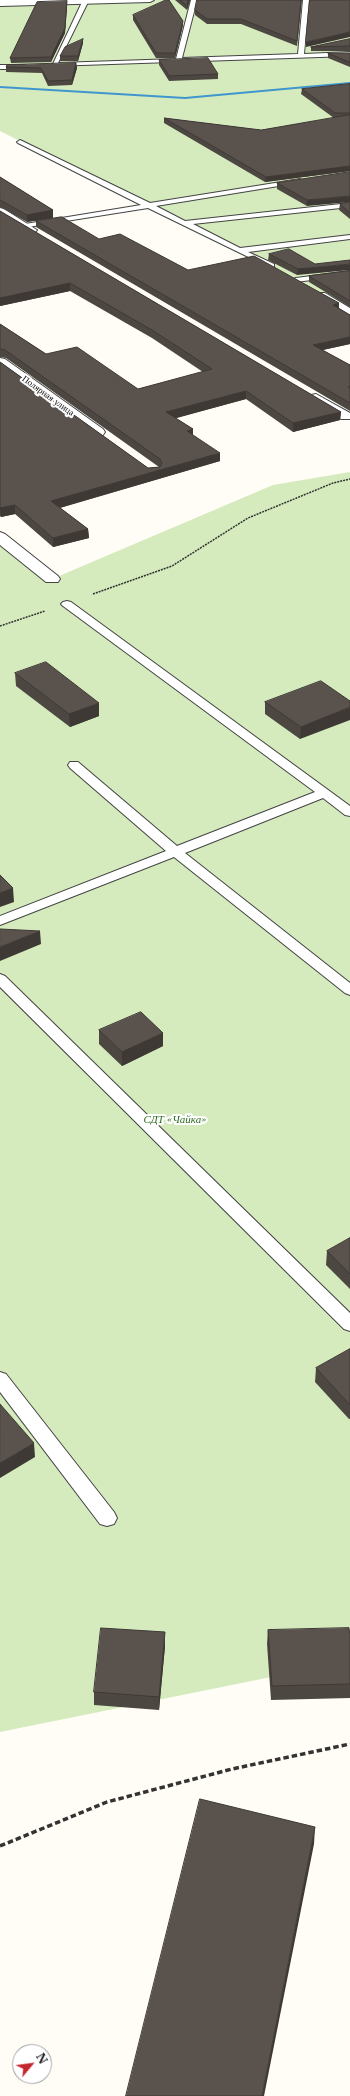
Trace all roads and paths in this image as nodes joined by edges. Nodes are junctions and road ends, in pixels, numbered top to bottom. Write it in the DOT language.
graph roads {
  1 [pos="150,0"];
  2 [pos="194,0"];
  3 [pos="306,0"];
  4 [pos="85,1"];
  5 [pos="0,3"];
  6 [pos="308,48"];
  7 [pos="301,53"];
  8 [pos="350,54"];
  9 [pos="179,60"];
  10 [pos="54,65"];
  11 [pos="31,66"];
  12 [pos="46,66"];
  13 [pos="0,68"];
  14 [pos="20,142"];
  15 [pos="304,180"];
  16 [pos="147,205"];
  17 [pos="350,205"];
  18 [pos="0,211"];
  19 [pos="183,223"];
  20 [pos="24,226"];
  21 [pos="6,230"];
  22 [pos="350,237"];
  23 [pos="45,238"];
  24 [pos="241,250"];
  25 [pos="275,268"];
  26 [pos="350,273"];
  27 [pos="349,311"];
  28 [pos="0,362"];
  29 [pos="305,392"];
  30 [pos="346,416"];
  31 [pos="109,440"];
  32 [pos="350,479"];
  33 [pos="0,537"];
  34 [pos="52,579"];
  35 [pos="67,604"];
  36 [pos="0,626"];
  37 [pos="74,765"];
  38 [pos="324,793"];
  39 [pos="350,812"];
  40 [pos="175,851"];
  41 [pos="0,921"];
  42 [pos="0,979"];
  43 [pos="350,990"];
  44 [pos="350,1324"];
  45 [pos="0,1379"];
  46 [pos="107,1518"];
  47 [pos="350,1744"];
  48 [pos="0,1846"];
  1 -- 4 [label="street"];
  2 -- 9 [label="lane"];
  3 -- 7 [label="lane"];
  4 -- 5 [label="street"];
  4 -- 10 [label="lane"];
  6 -- 7 [label="lane"];
  7 -- 8 [label="lane"];
  7 -- 9 [label="lane"];
  9 -- 10 [label="lane"];
  10 -- 12 [label="lane"];
  11 -- 13 [label="lane"];
  14 -- 16 [label="lane"];
  15 -- 16 [label="lane"];
  16 -- 19 [label="lane"];
  16 -- 20 [label="lane"];
  17 -- 19 [label="lane"];
  18 -- 20 [label="street"];
  19 -- 24 [label="lane"];
  20 -- 21 [label="street"];
  20 -- 23 [label="street"];
  22 -- 24 [label="lane"];
  24 -- 25 [label="lane"];
  26 -- 27 [label="lane"];
  28 -- 31 [label="street, Полярная улица"];
  29 -- 30 [label="street"];
  32 -- 35 [label="path"];
  33 -- 34 [label="street"];
  35 -- 36 [label="path"];
  35 -- 38 [label="lane"];
  37 -- 40 [label="lane"];
  38 -- 39 [label="lane"];
  38 -- 40 [label="lane"];
  40 -- 41 [label="lane"];
  40 -- 43 [label="lane"];
  42 -- 44 [label="lane"];
  45 -- 46 [label="lane"];
  47 -- 48 [label="path"];
}
